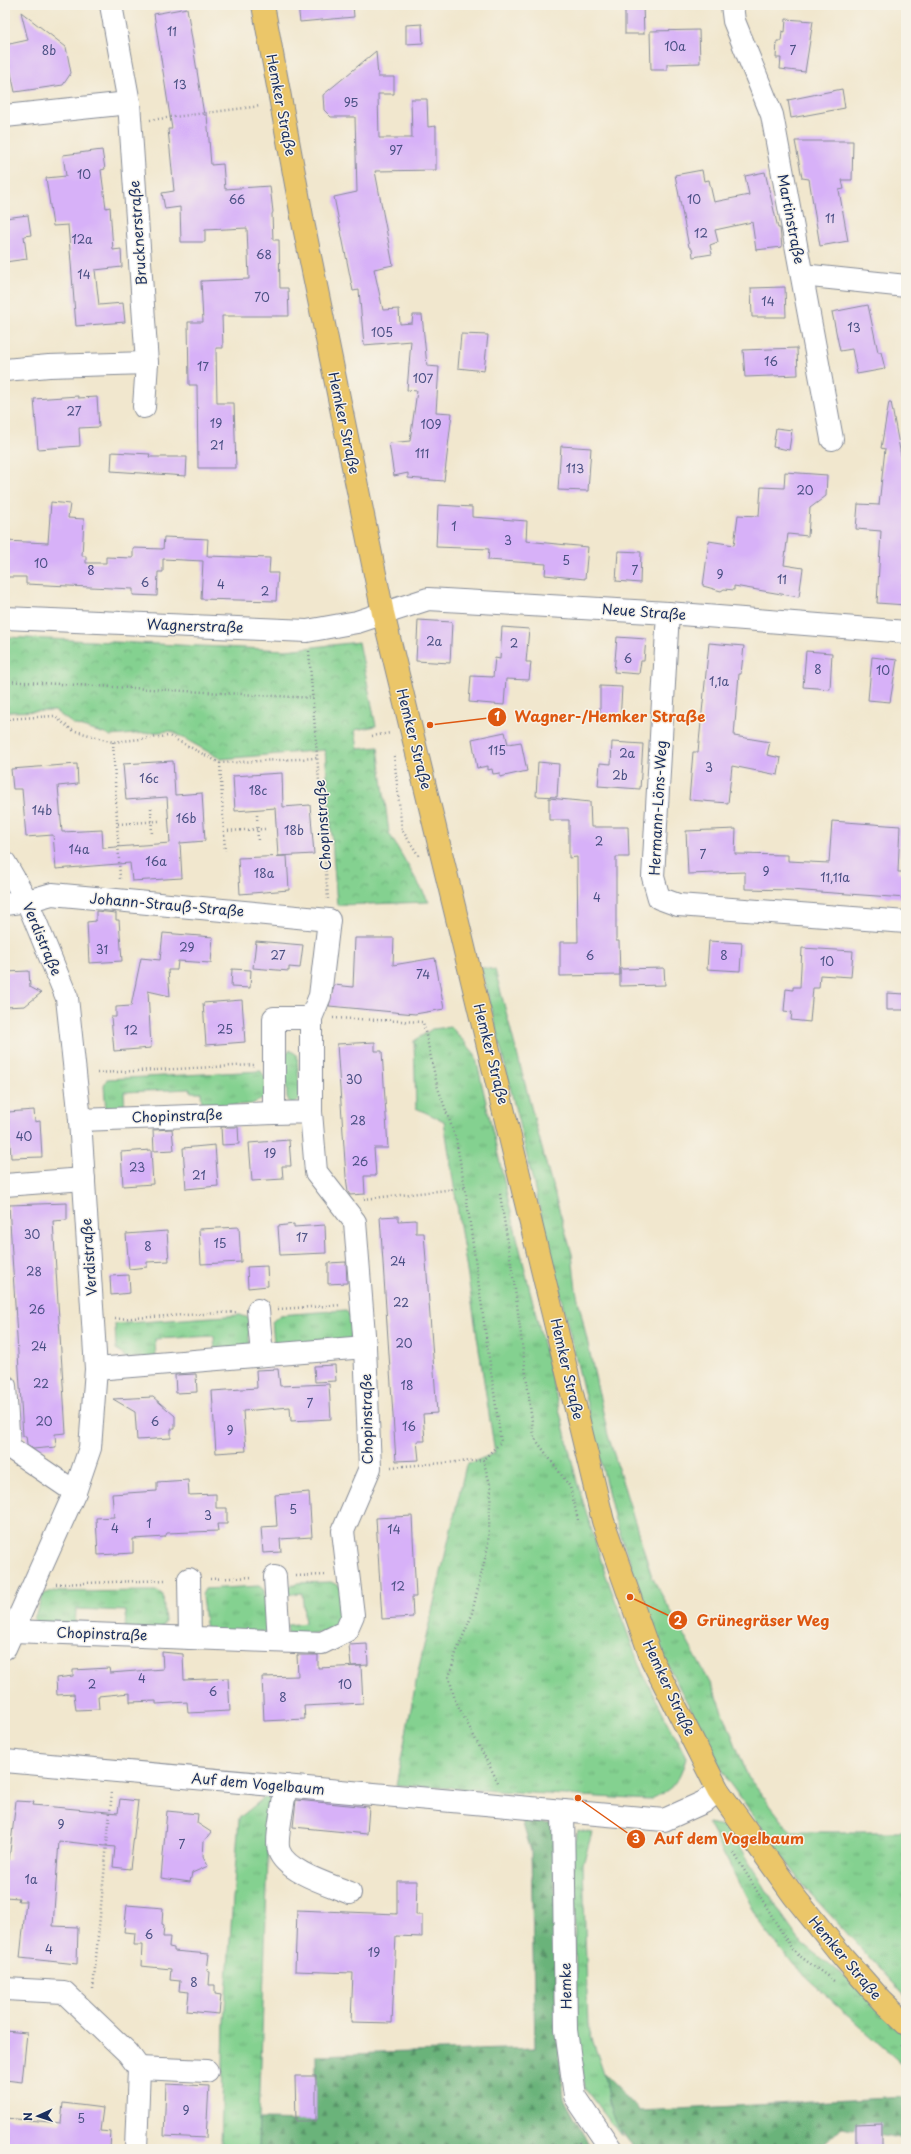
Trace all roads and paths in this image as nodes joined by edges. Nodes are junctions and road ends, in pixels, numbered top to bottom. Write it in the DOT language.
graph roads {
  1 [pos="111,5"];
  2 [pos="263,5"];
  3 [pos="732,5"];
  4 [pos="281,103"];
  5 [pos="130,113"];
  6 [pos="5,116"];
  7 [pos="802,275"];
  8 [pos="906,286"];
  9 [pos="147,363"];
  10 [pos="5,370"];
  11 [pos="144,408"];
  12 [pos="832,439"];
  13 [pos="383,613"];
  14 [pos="668,613"];
  15 [pos="5,618"];
  16 [pos="307,631"];
  17 [pos="906,632"];
  18 [pos="5,681"];
  19 [pos="313,698"];
  20 [pos="5,719"];
  21 [pos="391,733"];
  22 [pos="372,736"];
  23 [pos="113,742"];
  24 [pos="318,758"];
  25 [pos="220,763"];
  26 [pos="151,808"];
  27 [pos="257,815"];
  28 [pos="159,821"];
  29 [pos="151,822"];
  30 [pos="118,824"];
  31 [pos="258,829"];
  32 [pos="266,829"];
  33 [pos="224,831"];
  34 [pos="152,836"];
  35 [pos="258,843"];
  36 [pos="225,851"];
  37 [pos="5,863"];
  38 [pos="121,900"];
  39 [pos="27,901"];
  40 [pos="5,904"];
  41 [pos="329,920"];
  42 [pos="906,922"];
  43 [pos="311,1018"];
  44 [pos="274,1064"];
  45 [pos="75,1074"];
  46 [pos="311,1112"];
  47 [pos="274,1113"];
  48 [pos="80,1120"];
  49 [pos="84,1179"];
  50 [pos="5,1185"];
  51 [pos="465,1188"];
  52 [pos="338,1201"];
  53 [pos="362,1304"];
  54 [pos="258,1310"];
  55 [pos="93,1321"];
  56 [pos="365,1347"];
  57 [pos="262,1355"];
  58 [pos="96,1369"];
  59 [pos="5,1386"];
  60 [pos="7,1448"];
  61 [pos="483,1460"];
  62 [pos="370,1468"];
  63 [pos="75,1492"];
  64 [pos="274,1576"];
  65 [pos="188,1579"];
  66 [pos="190,1638"];
  67 [pos="9,1640"];
  68 [pos="279,1641"];
  69 [pos="5,1761"];
  70 [pos="114,1771"];
  71 [pos="286,1786"];
  72 [pos="718,1790"];
  73 [pos="509,1807"];
  74 [pos="563,1811"];
  75 [pos="350,1893"];
  76 [pos="5,1989"];
  77 [pos="90,2017"];
  78 [pos="906,2024"];
  79 [pos="139,2068"];
  80 [pos="207,2072"];
  81 [pos="136,2149"];
  82 [pos="611,2149"];
  1 -- 5 [label="street, Brucknerstraße"];
  2 -- 4 [label="main road, Hemker Straße"];
  3 -- 7 [label="street, Martinstraße"];
  4 -- 5 [label="path"];
  4 -- 13 [label="main road, Hemker Straße"];
  5 -- 6 [label="street"];
  5 -- 9 [label="street, Brucknerstraße"];
  7 -- 8 [label="street"];
  7 -- 12 [label="street, Martinstraße"];
  9 -- 10 [label="street"];
  9 -- 11 [label="street, Brucknerstraße"];
  13 -- 14 [label="street, Neue Straße"];
  13 -- 16 [label="street, Wagnerstraße"];
  13 -- 72 [label="main road, Hemker Straße"];
  14 -- 17 [label="street, Neue Straße"];
  14 -- 42 [label="street, Hermann-Löns-Weg"];
  15 -- 16 [label="street, Wagnerstraße"];
  16 -- 19 [label="path, Chopinstraße"];
  18 -- 19 [label="path"];
  19 -- 24 [label="path, Chopinstraße"];
  20 -- 23 [label="path"];
  21 -- 22 [label="path"];
  23 -- 25 [label="path"];
  23 -- 30 [label="path"];
  24 -- 25 [label="path"];
  24 -- 41 [label="path, Chopinstraße"];
  25 -- 33 [label="path"];
  26 -- 29 [label="path"];
  27 -- 31 [label="path"];
  28 -- 29 [label="path"];
  29 -- 30 [label="path"];
  29 -- 34 [label="path"];
  30 -- 38 [label="path"];
  31 -- 32 [label="path"];
  31 -- 33 [label="path"];
  31 -- 35 [label="path"];
  33 -- 36 [label="path"];
  37 -- 39 [label="street, Verdistraße"];
  38 -- 39 [label="street, Johann-Strauß-Straße"];
  38 -- 41 [label="street, Johann-Strauß-Straße"];
  39 -- 40 [label="street, Johann-Strauß-Straße"];
  39 -- 45 [label="street, Verdistraße"];
  41 -- 43 [label="street, Chopinstraße"];
  43 -- 44 [label="street"];
  43 -- 46 [label="street, Chopinstraße"];
  43 -- 51 [label="path"];
  44 -- 45 [label="path"];
  44 -- 47 [label="street"];
  45 -- 48 [label="street, Verdistraße"];
  46 -- 47 [label="street, Chopinstraße"];
  46 -- 52 [label="street, Chopinstraße"];
  47 -- 48 [label="street, Chopinstraße"];
  48 -- 49 [label="street, Verdistraße"];
  49 -- 50 [label="street"];
  49 -- 55 [label="street, Verdistraße"];
  51 -- 52 [label="path"];
  51 -- 61 [label="path"];
  52 -- 53 [label="street, Chopinstraße"];
  53 -- 54 [label="path"];
  53 -- 56 [label="street, Chopinstraße"];
  54 -- 55 [label="path"];
  54 -- 57 [label="street"];
  55 -- 58 [label="street, Verdistraße"];
  56 -- 57 [label="street"];
  56 -- 62 [label="street, Chopinstraße"];
  57 -- 58 [label="street"];
  58 -- 63 [label="street, Verdistraße"];
  59 -- 60 [label="street"];
  60 -- 63 [label="street"];
  61 -- 62 [label="path"];
  61 -- 73 [label="path"];
  62 -- 68 [label="street, Chopinstraße"];
  63 -- 67 [label="street, Verdistraße"];
  64 -- 68 [label="street"];
  65 -- 66 [label="street"];
  66 -- 67 [label="street, Chopinstraße"];
  66 -- 68 [label="street, Chopinstraße"];
  69 -- 70 [label="street, Auf dem Vogelbaum"];
  70 -- 71 [label="street, Auf dem Vogelbaum"];
  70 -- 77 [label="path"];
  71 -- 73 [label="street, Auf dem Vogelbaum"];
  71 -- 75 [label="street"];
  72 -- 74 [label="street, Auf dem Vogelbaum"];
  72 -- 78 [label="main road, Hemker Straße"];
  73 -- 74 [label="street, Auf dem Vogelbaum"];
  74 -- 82 [label="street, Hemke"];
  76 -- 77 [label="street"];
  77 -- 79 [label="street"];
  79 -- 80 [label="street"];
  79 -- 81 [label="street"];
}
